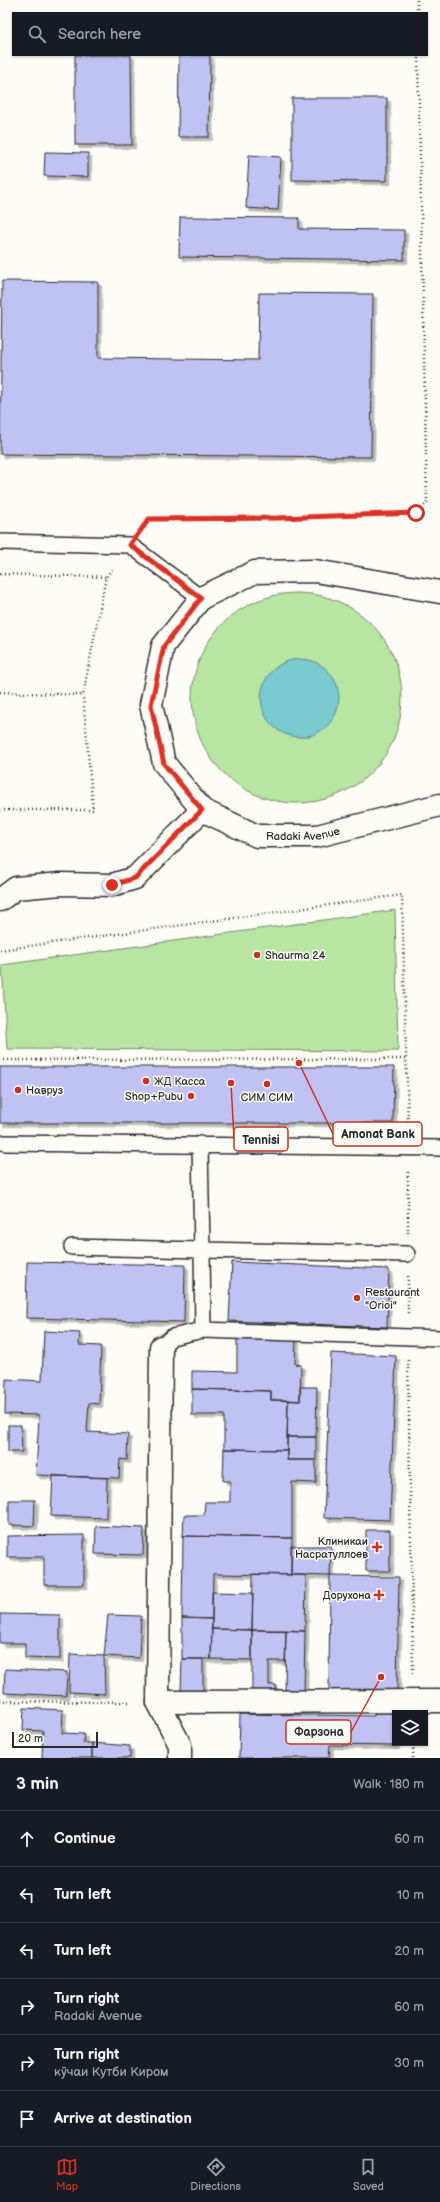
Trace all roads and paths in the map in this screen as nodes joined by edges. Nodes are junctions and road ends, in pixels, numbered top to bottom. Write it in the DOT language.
graph roads {
  1 [pos="417,0"];
  2 [pos="417,12"];
  3 [pos="418,56"];
  4 [pos="0,542"];
  5 [pos="130,545"];
  6 [pos="0,574"];
  7 [pos="106,577"];
  8 [pos="440,592"];
  9 [pos="201,598"];
  10 [pos="0,692"];
  11 [pos="83,695"];
  12 [pos="440,805"];
  13 [pos="0,810"];
  14 [pos="202,810"];
  15 [pos="0,900"];
  16 [pos="0,950"];
  17 [pos="406,1059"];
  18 [pos="0,1060"];
  19 [pos="5,1143"];
  20 [pos="200,1144"];
  21 [pos="409,1147"];
  22 [pos="440,1148"];
  23 [pos="72,1247"];
  24 [pos="202,1250"];
  25 [pos="407,1254"];
  26 [pos="203,1330"];
  27 [pos="408,1337"];
  28 [pos="440,1338"];
  29 [pos="161,1347"];
  30 [pos="0,1701"];
  31 [pos="440,1701"];
  32 [pos="158,1702"];
  33 [pos="413,1702"];
  34 [pos="413,1746"];
  35 [pos="180,1758"];
  36 [pos="413,1758"];
  1 -- 2 [label="path"];
  3 -- 5 [label="path"];
  4 -- 5 [label="lane"];
  5 -- 7 [label="path"];
  5 -- 9 [label="lane"];
  6 -- 7 [label="path"];
  7 -- 11 [label="path"];
  8 -- 9 [label="street, Radaki Avenue"];
  9 -- 14 [label="street, Radaki Avenue"];
  10 -- 11 [label="path"];
  11 -- 13 [label="path"];
  12 -- 14 [label="street, Radaki Avenue"];
  14 -- 15 [label="street"];
  16 -- 17 [label="path"];
  17 -- 18 [label="path"];
  17 -- 21 [label="path"];
  19 -- 20 [label="lane"];
  20 -- 21 [label="lane"];
  20 -- 24 [label="lane"];
  21 -- 22 [label="lane"];
  21 -- 25 [label="path"];
  23 -- 24 [label="lane"];
  24 -- 25 [label="lane"];
  24 -- 26 [label="lane"];
  25 -- 27 [label="path"];
  26 -- 27 [label="lane"];
  26 -- 29 [label="lane"];
  27 -- 28 [label="lane"];
  27 -- 33 [label="path"];
  29 -- 32 [label="street"];
  30 -- 32 [label="path"];
  31 -- 33 [label="street"];
  32 -- 33 [label="street"];
  32 -- 35 [label="street"];
  34 -- 36 [label="path"];
}
